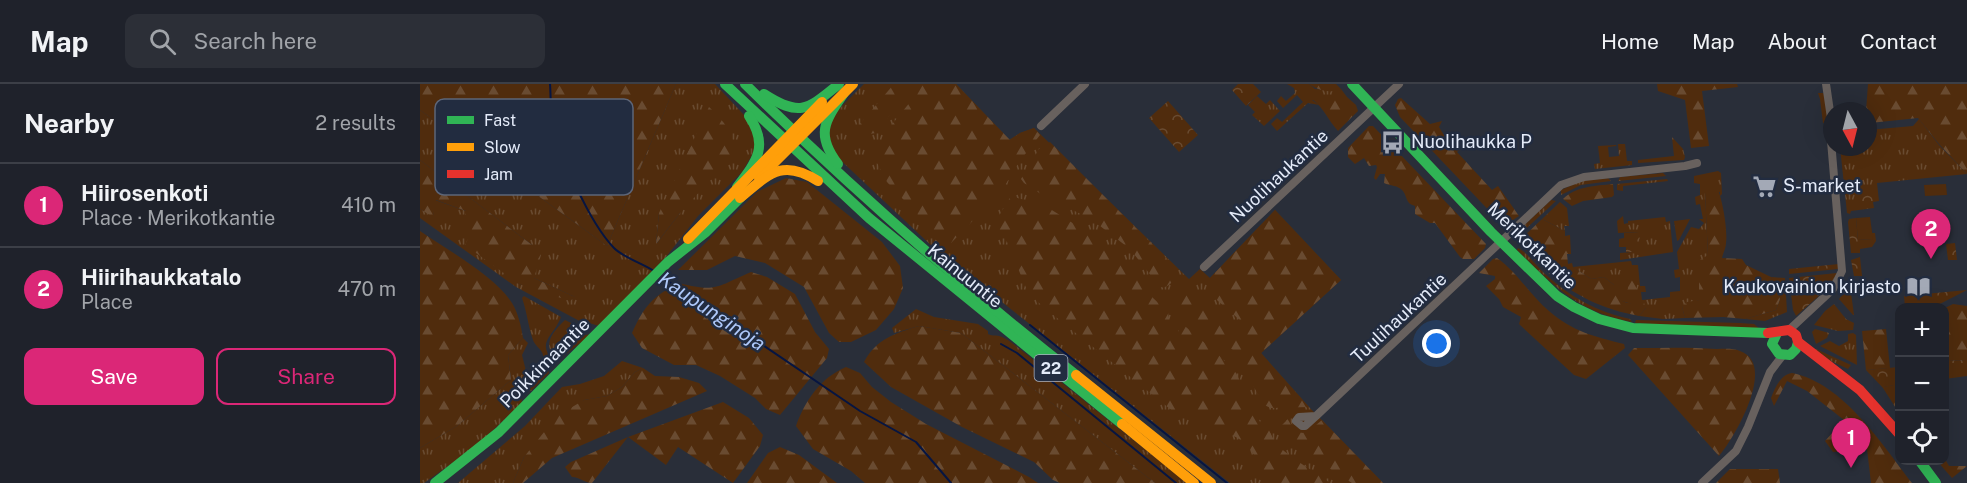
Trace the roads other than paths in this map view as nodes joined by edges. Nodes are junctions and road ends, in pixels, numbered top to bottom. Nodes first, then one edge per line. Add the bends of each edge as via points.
1 (724, 84) edge
2 (745, 84) edge
3 (750, 84) edge
4 (853, 84) edge
5 (1085, 84) edge
6 (1352, 84) edge
7 (1399, 84) edge
8 (1826, 84) edge
9 (841, 87) edge
10 (1374, 107) junction
11 (1041, 126) dead end
12 (796, 134) junction
13 (787, 144) junction
14 (1697, 163) dead end
15 (738, 193) junction
16 (854, 205) junction
17 (879, 210) junction
18 (1503, 242) junction
19 (1204, 267) dead end
20 (1740, 333) junction
21 (1787, 344) junction
22 (1316, 416) dead end
23 (1895, 430) edge
24 (1923, 465) edge
25 (435, 483) edge
26 (1194, 483) edge
27 (1211, 483) edge
28 (1702, 483) edge
29 (1936, 483) edge

1 - 13 main road, Kainuuntie / 22
1 - 15 main road via 761,136 760,152
2 - 12 main road, Kainuuntie / 22
3 - 9 main road via 780,105 797,110
4 - 9 main road, Poikkimaantie
5 - 11 street
6 - 10 main road, Merikotkantie
7 - 10 street, Nuolihaukantie
8 - 21 street via 1842,271 1833,289 1804,317
9 - 12 main road, Poikkimaantie
9 - 17 main road via 824,125 823,141
10 - 18 main road, Merikotkantie
10 - 19 street, Nuolihaukantie
12 - 13 main road, Poikkimaantie
12 - 17 main road, Kainuuntie / 22
13 - 15 main road, Poikkimaantie
13 - 16 main road, Kainuuntie / 22
14 - 18 street, Tuulihaukantie via 1571,180 1552,193
15 - 16 main road via 777,170 791,168 805,171
15 - 25 main road, Poikkimaantie via 702,223 519,413
16 - 26 main road, Kainuuntie / 22
17 - 27 main road, Kainuuntie / 22 via 1001,315
18 - 20 main road, Merikotkantie via 1557,296 1599,319 1633,328
18 - 22 street, Tuulihaukantie
20 - 21 main road, Merikotkantie
20 - 21 main road, Merikotkantie via 1777,333
21 - 23 main road, Merikotkantie via 1832,368 1860,390
21 - 28 street via 1770,372 1736,451
24 - 29 main road

